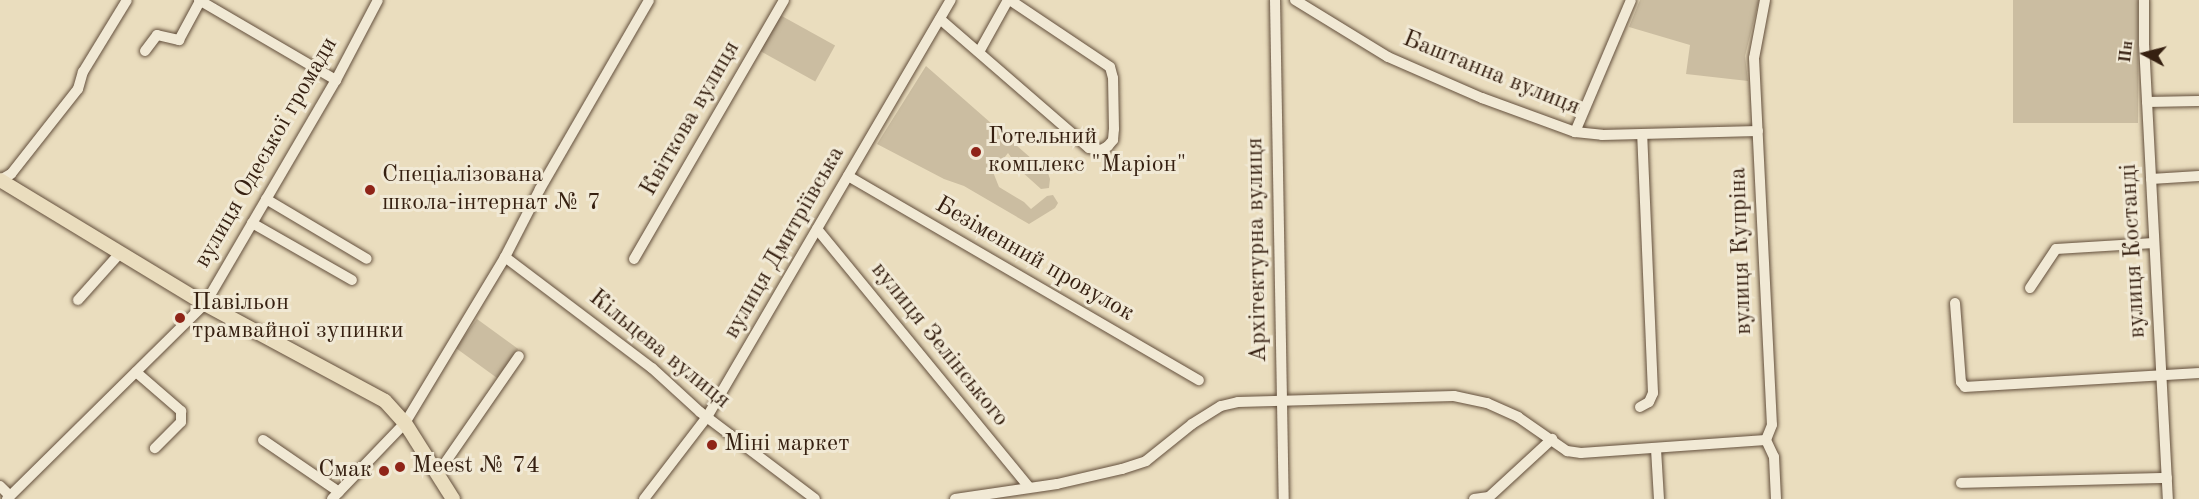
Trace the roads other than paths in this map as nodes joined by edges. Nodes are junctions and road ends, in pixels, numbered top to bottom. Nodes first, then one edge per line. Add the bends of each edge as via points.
1 (127, 0) edge
2 (200, 0) edge
3 (378, 0) edge
4 (649, 0) edge
5 (784, 0) edge
6 (951, 0) edge
7 (1009, 0) edge
8 (1275, 0) edge
9 (1294, 0) edge
10 (1630, 0) edge
11 (1765, 0) edge
12 (2145, 0) edge
13 (940, 19) junction
14 (145, 51) dead end
15 (979, 52) junction
16 (336, 80) junction
17 (2199, 101) edge
18 (2147, 102) junction
19 (1758, 130) junction
20 (1575, 132) junction
21 (1642, 135) junction
22 (848, 176) junction
23 (2199, 176) edge
24 (2151, 178) junction
25 (0, 180) edge
26 (266, 199) junction
27 (252, 223) junction
28 (817, 229) junction
29 (2154, 243) junction
30 (120, 252) junction
31 (504, 257) junction
32 (367, 258) dead end
33 (634, 259) dead end
34 (352, 280) dead end
35 (2030, 288) dead end
36 (78, 300) dead end
37 (1955, 303) dead end
38 (205, 304) junction
39 (519, 356) dead end
40 (136, 372) junction
41 (2199, 373) edge
42 (2161, 376) junction
43 (1199, 380) dead end
44 (1282, 401) junction
45 (1640, 407) dead end
46 (707, 417) junction
47 (405, 423) junction
48 (1552, 439) junction
49 (263, 440) dead end
50 (1766, 440) junction
51 (155, 448) dead end
52 (1656, 449) junction
53 (438, 473) junction
54 (2167, 478) junction
55 (1961, 483) dead end
56 (0, 486) edge
57 (1029, 488) junction
58 (335, 496) edge
59 (448, 497) edge
60 (8, 498) edge
61 (644, 499) edge
62 (814, 499) edge
63 (955, 499) edge
64 (1284, 499) edge
65 (1474, 499) edge
66 (1659, 499) edge
67 (1776, 499) edge
68 (2168, 499) edge

1 - 25 street via 83,72 78,89 12,174
2 - 14 street via 179,40 157,35
2 - 16 street
3 - 16 street, вулиця Одеської громади
4 - 31 street
5 - 33 street, Квіткова вулиця
6 - 13 street, вулиця Дмитріївська
7 - 15 street
7 - 15 street via 1110,67 1113,140 1101,150 1089,148
8 - 44 street, Архітектурна вулиця
9 - 20 street, Баштанна вулиця via 1388,57 1482,98
10 - 20 street
11 - 19 street, вулиця Купріна via 1754,58
12 - 18 street, вулиця Костанді
13 - 15 street
13 - 22 street, вулиця Дмитріївська
16 - 26 street, вулиця Одеської громади
17 - 18 street
18 - 24 street, вулиця Костанді
19 - 21 street, Баштанна вулиця
19 - 50 street, вулиця Купріна via 1772,425
20 - 21 street, Баштанна вулиця
21 - 45 street via 1653,393 1649,402
22 - 28 street, вулиця Дмитріївська
22 - 43 street, Безіменний провулок
23 - 24 street
24 - 29 street, вулиця Костанді
25 - 30 main road
26 - 27 street, вулиця Одеської громади
26 - 32 street
27 - 34 street
27 - 38 street, вулиця Одеської громади
28 - 46 street, вулиця Дмитріївська
28 - 57 street, вулиця Зелінського
29 - 35 street via 2056,249
29 - 42 street, вулиця Костанді
30 - 36 street
30 - 38 main road
31 - 46 street, Кільцева вулиця via 652,368
31 - 47 street
37 - 42 street via 1961,382 1965,387
38 - 40 street, вулиця Одеської громади
38 - 47 main road via 385,401
39 - 53 street
40 - 51 street via 178,408 183,417
40 - 60 street, вулиця Одеської громади
41 - 42 street
42 - 54 street, вулиця Костанді
44 - 48 street via 1454,396 1524,416
44 - 57 street via 1221,406 1146,461 1122,470
44 - 64 street, Архітектурна вулиця
46 - 61 street, вулиця Дмитріївська
46 - 62 street, Кільцева вулиця
47 - 53 main road
47 - 58 street
48 - 52 street via 1574,452
48 - 65 street via 1489,497
49 - 58 street
50 - 52 street
50 - 67 street, вулиця Купріна via 1774,457
52 - 66 street
53 - 59 main road
54 - 55 street
54 - 68 street, вулиця Костанді
56 - 60 street
57 - 63 street

